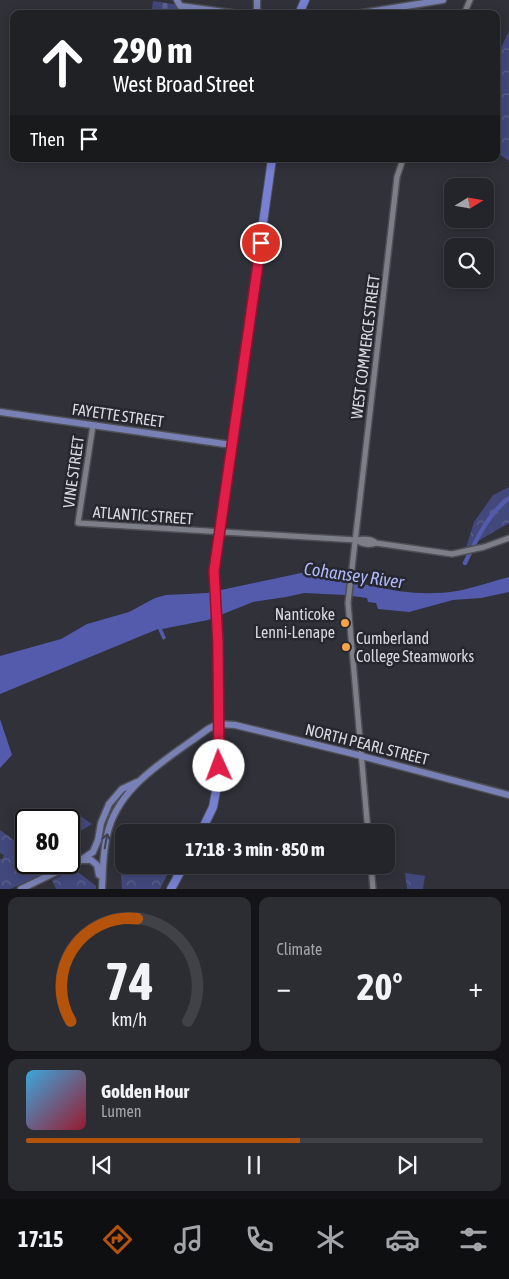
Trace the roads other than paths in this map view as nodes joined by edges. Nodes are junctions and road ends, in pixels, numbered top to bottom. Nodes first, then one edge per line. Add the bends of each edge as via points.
1 (443, 0) edge
2 (179, 3) edge
3 (217, 10) edge
4 (381, 10) edge
5 (272, 162) edge
6 (402, 162) edge
7 (0, 412) edge
8 (93, 425) junction
9 (232, 445) junction
10 (78, 523) joint
11 (220, 532) junction
12 (509, 538) edge
13 (356, 540) junction
14 (218, 724) junction
15 (362, 756) junction
16 (140, 780) junction
17 (509, 795) edge
18 (124, 798) junction
19 (110, 802) junction
20 (112, 818) junction
21 (205, 824) edge
22 (367, 824) edge
23 (81, 860) junction
24 (179, 874) edge
25 (372, 874) edge
26 (21, 889) edge
27 (100, 889) edge
28 (171, 889) edge
29 (373, 889) edge

1 - 4 main road
2 - 3 main road
5 - 9 highway
6 - 13 street, WEST COMMERCE STREET via 397,177
7 - 8 main road, FAYETTE STREET
8 - 9 main road, FAYETTE STREET
8 - 10 street, VINE STREET
9 - 11 highway
10 - 11 street, ATLANTIC STREET
11 - 13 street, ATLANTIC STREET
11 - 14 highway via 214,571
12 - 13 street, ATLANTIC STREET via 467,552 447,554 376,543 374,540
13 - 15 street, WEST COMMERCE STREET via 349,598 350,638
14 - 15 main road, NORTH PEARL STREET via 235,725
14 - 16 main road
14 - 21 highway via 218,787
15 - 17 main road, NORTH PEARL STREET
15 - 22 street, WEST COMMERCE STREET
16 - 18 main road
16 - 19 main road via 122,789
18 - 19 main road
18 - 20 main road
19 - 20 main road
19 - 23 main road via 96,846
27 -> 20 main road via 105,842
23 - 26 main road
23 - 27 main road via 91,860 97,865
24 - 28 highway
25 - 29 street

